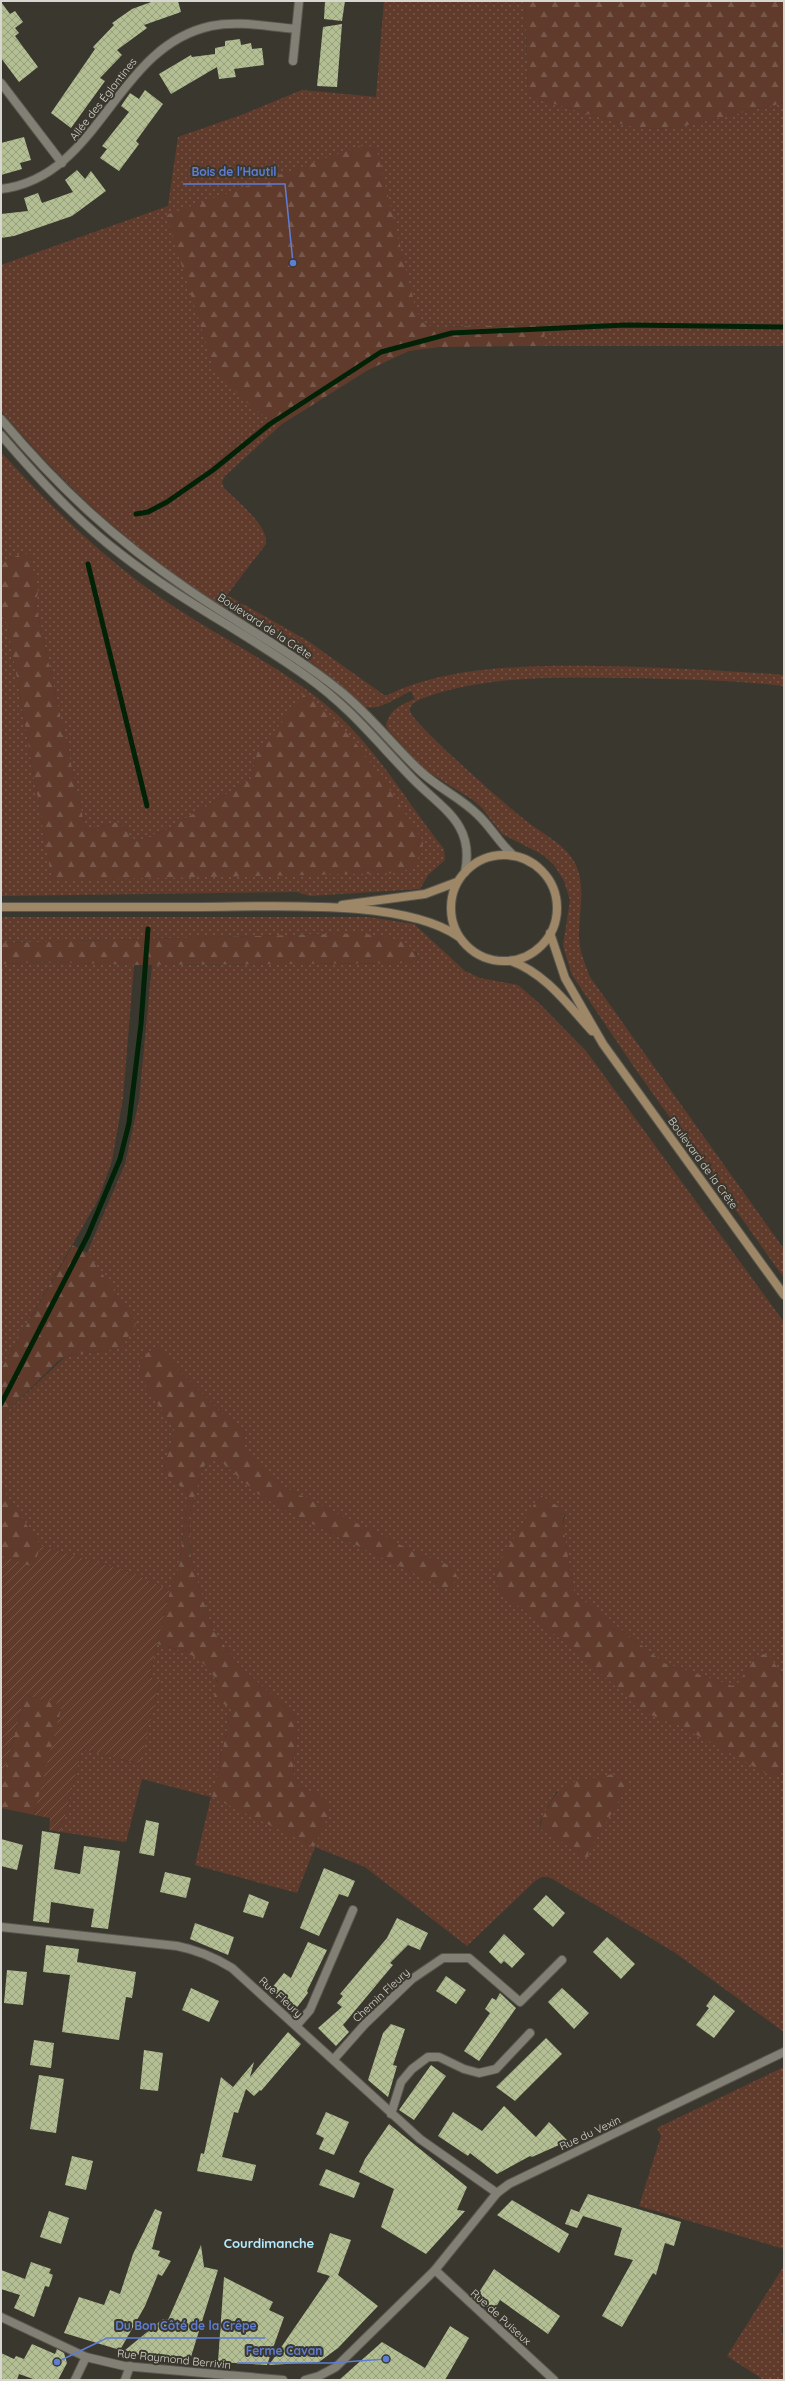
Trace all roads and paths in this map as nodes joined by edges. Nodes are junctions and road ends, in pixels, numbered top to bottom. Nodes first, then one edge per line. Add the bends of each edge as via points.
1 (300, 1) edge
2 (296, 29) junction
3 (293, 61) dead end
4 (1, 83) edge
5 (62, 163) junction
6 (1, 189) edge
7 (1, 419) edge
8 (1, 435) edge
9 (514, 855) junction
10 (465, 872) junction
11 (457, 882) junction
12 (1, 907) edge
13 (328, 907) junction
14 (550, 933) junction
15 (460, 937) junction
16 (510, 960) junction
17 (603, 1044) junction
18 (784, 1295) edge
19 (353, 1910) dead end
20 (1, 1927) edge
21 (562, 1960) dead end
22 (296, 2026) junction
23 (530, 2033) dead end
24 (784, 2052) edge
25 (334, 2059) junction
26 (392, 2114) junction
27 (498, 2193) junction
28 (435, 2270) junction
29 (1, 2317) edge
30 (86, 2357) junction
31 (130, 2366) junction
32 (319, 2378) edge
33 (75, 2380) edge
34 (125, 2380) edge
35 (283, 2380) edge
36 (304, 2380) edge
37 (554, 2380) edge

1 - 2 street
2 - 3 street
2 - 5 street, Allée des Églantines via 228,24 197,30 168,44 134,75 90,135
4 - 5 street
5 - 6 street, Allée des Églantines via 36,180
7 - 9 street, Boulevard de la Crête via 89,514 158,569 284,650 339,690 356,704 419,771 477,814 504,847
8 - 10 street, Boulevard de la Crête via 66,506 120,554 179,596 306,676 362,722 412,778 458,822 467,844
9 - 10 main road via 492,856 473,864
9 - 14 main road via 538,867 553,889 556,916
10 - 11 main road
11 - 13 main road via 424,894
11 - 15 main road via 451,904 451,916
12 - 13 main road
13 - 15 main road via 422,919
14 - 16 main road via 538,949
14 - 17 main road, Boulevard de la Crête via 565,978
15 - 16 main road via 476,954 498,961
16 - 17 main road, Boulevard de la Crête via 526,967 545,982
17 - 18 main road, Boulevard de la Crête
19 - 22 street via 310,2010
20 - 22 street, Rue Fleury via 177,1946 202,1951 232,1968
21 - 25 street, Chemin Fleury via 520,2002 469,1958 443,1958 412,1979 364,2024
22 - 25 street, Rue Fleury
23 - 26 street via 496,2069 479,2073 439,2057 428,2057 412,2069 401,2082
24 - 27 street, Rue du Vexin via 528,2174
25 - 26 street, Rue Fleury
26 - 27 street, Rue Fleury via 420,2139
27 - 28 street, Rue du Vexin
28 - 32 street, Rue du Vexin via 336,2367
28 - 37 street, Rue de Puiseux
29 - 30 street, Rue Raymond Berrivin
30 - 31 street, Rue Raymond Berrivin
30 - 33 street
31 - 34 street
31 - 35 street, Rue Raymond Berrivin
32 - 36 street

